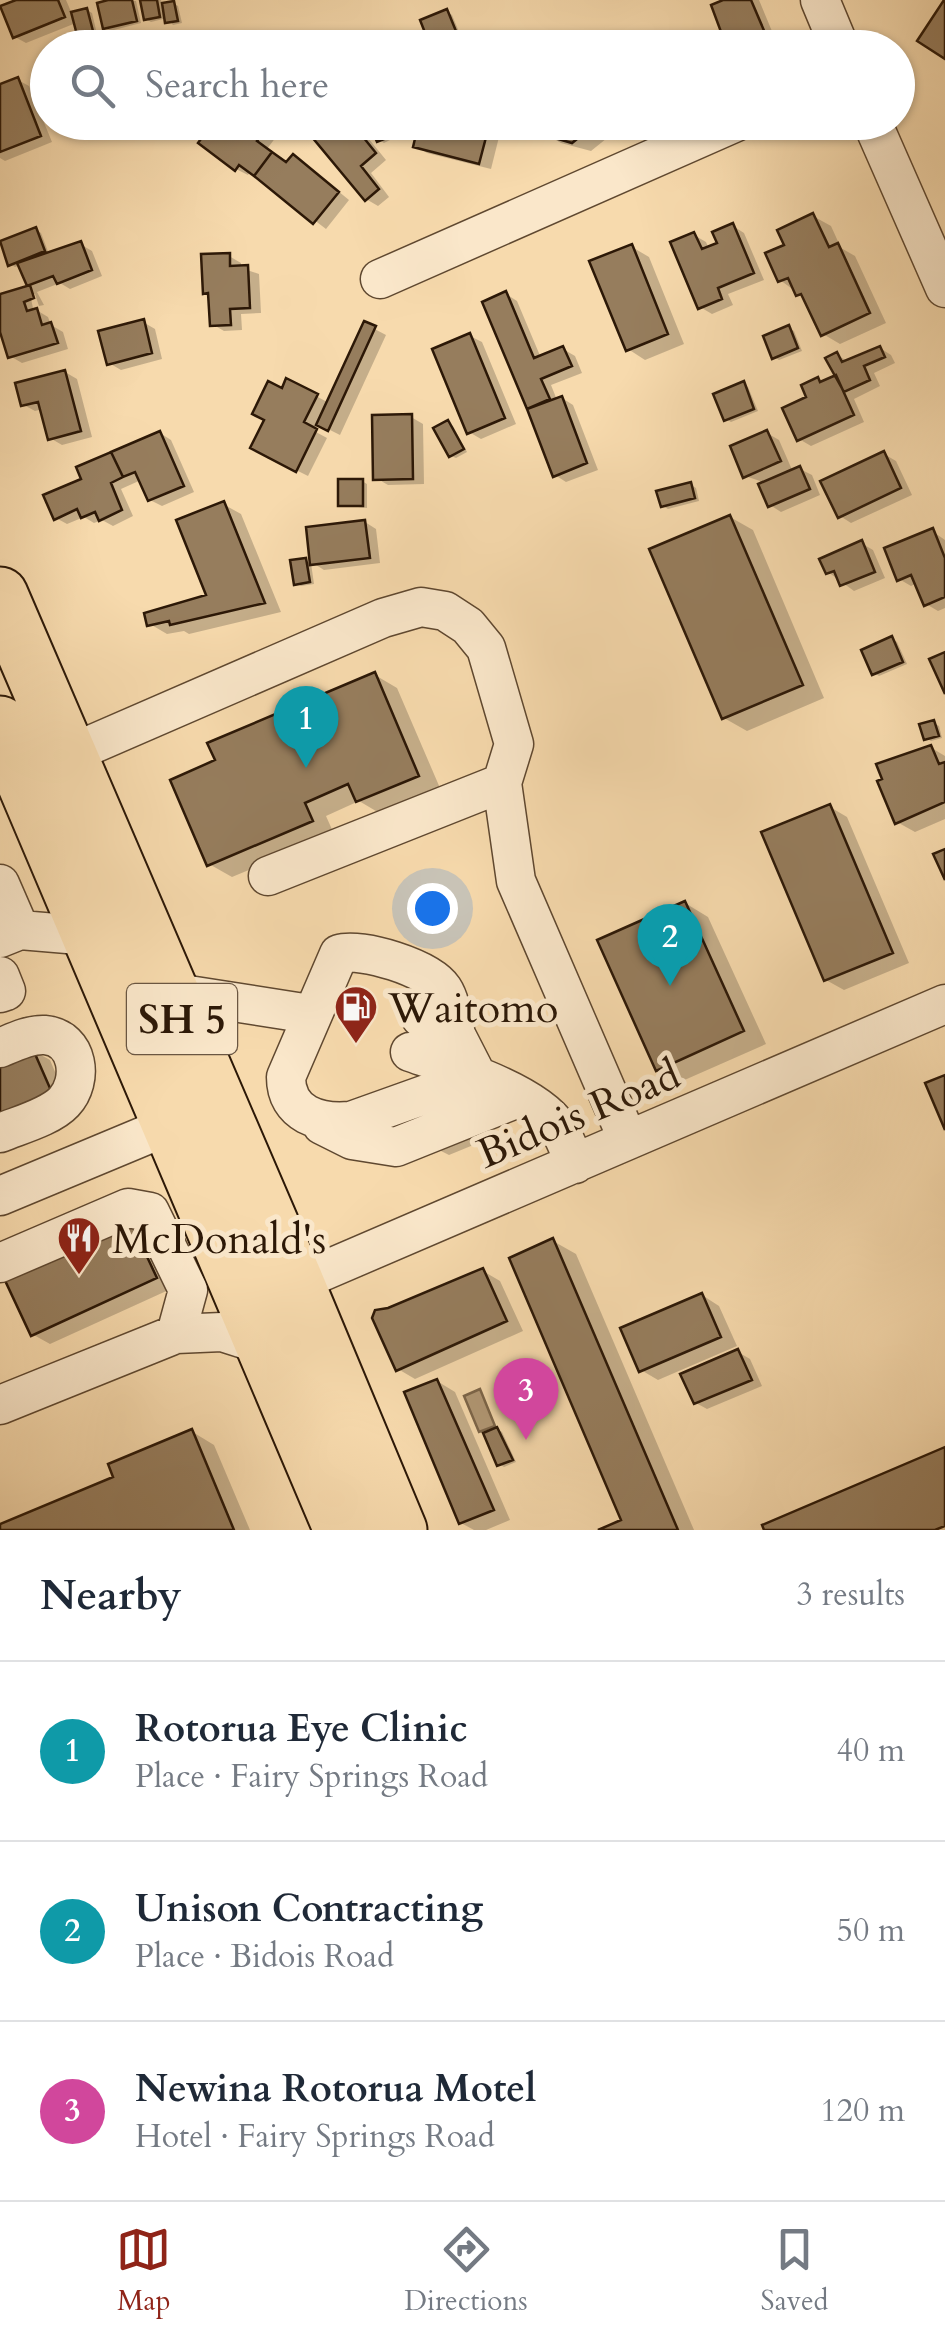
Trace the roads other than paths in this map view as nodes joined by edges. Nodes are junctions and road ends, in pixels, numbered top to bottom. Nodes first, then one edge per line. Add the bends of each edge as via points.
1 (820, 0) edge
2 (832, 30) edge
3 (695, 140) edge
4 (880, 140) edge
5 (380, 279) dead end
6 (945, 288) edge
7 (0, 595) edge
8 (0, 672) edge
9 (0, 724) edge
10 (70, 754) junction
11 (502, 783) junction
12 (268, 876) dead end
13 (0, 884) edge
14 (10, 934) edge
15 (90, 936) junction
16 (0, 976) edge
17 (169, 992) junction
18 (0, 994) edge
19 (945, 1004) edge
20 (311, 1014) junction
21 (0, 1048) edge
22 (419, 1076) junction
23 (518, 1098) junction
24 (196, 1115) junction
25 (0, 1133) edge
26 (628, 1140) junction
27 (575, 1164) junction
28 (0, 1196) edge
29 (0, 1263) edge
30 (270, 1311) junction
31 (176, 1334) junction
32 (14, 1400) edge
33 (342, 1530) edge
34 (398, 1530) edge

1 - 2 street
3 - 5 street
4 - 6 street
7 - 10 highway, SH 5
8 - 9 highway
9 - 15 highway, SH 5
10 - 11 street via 421,606 445,611 486,648 514,744
10 - 17 highway, SH 5
11 - 12 street
11 - 26 street via 516,881
13 - 14 street
14 - 15 street
15 - 24 highway, SH 5
16 - 18 street via 6,991
17 - 20 street
17 - 24 highway, SH 5
19 - 26 street, Bidois Road
20 - 22 street via 286,1077 298,1109 311,1118 330,1123
20 - 22 street via 339,954 348,951 434,980
21 - 25 street via 48,1035 67,1044 76,1063 76,1084 65,1101
22 - 23 street
22 - 23 street via 396,1148
23 - 27 street via 558,1127
24 - 28 street
24 - 30 highway, SH 5
26 - 27 street, Bidois Road
27 - 30 street, Bidois Road
29 - 31 street via 128,1208 150,1212 188,1290
30 - 31 street via 222,1332
30 - 33 highway, SH 5
30 - 34 highway, SH 5
31 - 32 street

